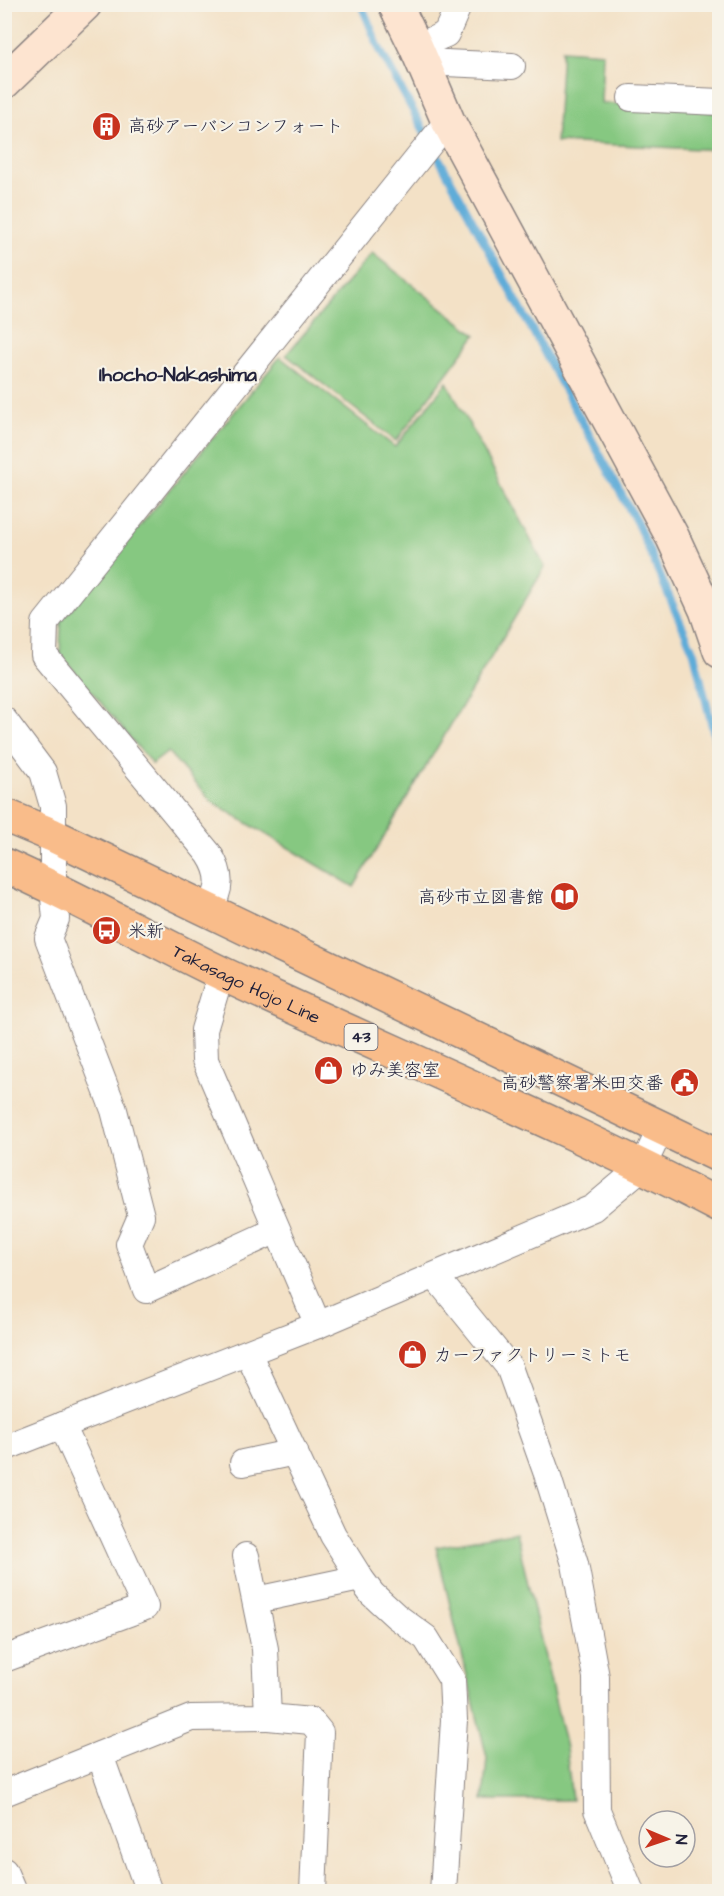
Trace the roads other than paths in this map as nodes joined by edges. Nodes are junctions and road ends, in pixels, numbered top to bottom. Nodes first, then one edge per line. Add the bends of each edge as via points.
1 (85, 4) edge
2 (395, 4) edge
3 (459, 4) edge
4 (420, 54) junction
5 (512, 66) dead end
6 (4, 82) edge
7 (631, 98) dead end
8 (720, 102) edge
9 (448, 121) junction
10 (718, 639) edge
11 (4, 720) edge
12 (4, 814) edge
13 (52, 835) junction
14 (4, 865) edge
15 (53, 886) junction
16 (208, 910) junction
17 (221, 973) junction
18 (662, 1128) junction
19 (720, 1156) edge
20 (643, 1166) junction
21 (720, 1206) edge
22 (277, 1230) junction
23 (435, 1276) junction
24 (318, 1325) junction
25 (248, 1353) junction
26 (62, 1425) junction
27 (4, 1448) edge
28 (295, 1452) junction
29 (243, 1463) dead end
30 (246, 1556) dead end
31 (360, 1578) junction
32 (256, 1600) junction
33 (4, 1659) edge
34 (268, 1717) junction
35 (100, 1755) junction
36 (4, 1793) edge
37 (4, 1871) edge
38 (13, 1892) edge
39 (149, 1892) edge
40 (312, 1892) edge
41 (443, 1892) edge
42 (632, 1892) edge

1 - 6 street
2 - 4 street
3 - 4 street via 446,34
4 - 5 street
4 - 9 street
7 - 8 street
9 - 10 street via 673,538
9 - 16 street via 45,623 44,655 217,867 218,886
11 - 13 street via 43,772 53,806
12 - 13 main road
13 - 15 street
13 - 16 main road
14 - 15 main road, Takasago Hojo Line / 43
15 - 17 main road, Takasago Hojo Line / 43
15 - 22 street via 56,919 48,938 114,1110 141,1216 129,1244 146,1290
16 - 18 main road
17 - 20 main road, Takasago Hojo Line / 43
17 - 22 street via 204,1030 206,1060
18 - 19 main road
18 - 20 street
20 - 21 main road, Takasago Hojo Line / 43
20 - 23 street via 593,1208
22 - 24 street
23 - 24 street
23 - 42 street via 509,1367 548,1474 575,1564 596,1677 597,1810
24 - 25 street
25 - 26 street
25 - 28 street
26 - 27 street
26 - 33 street via 145,1607
28 - 29 street
28 - 31 street via 333,1534
30 - 32 street
31 - 32 street
31 - 41 street via 396,1616 426,1638 452,1680 454,1720
32 - 34 street via 266,1648
34 - 35 street via 191,1718
34 - 40 street via 311,1721 320,1732
35 - 36 street
35 - 39 street
37 - 38 street

